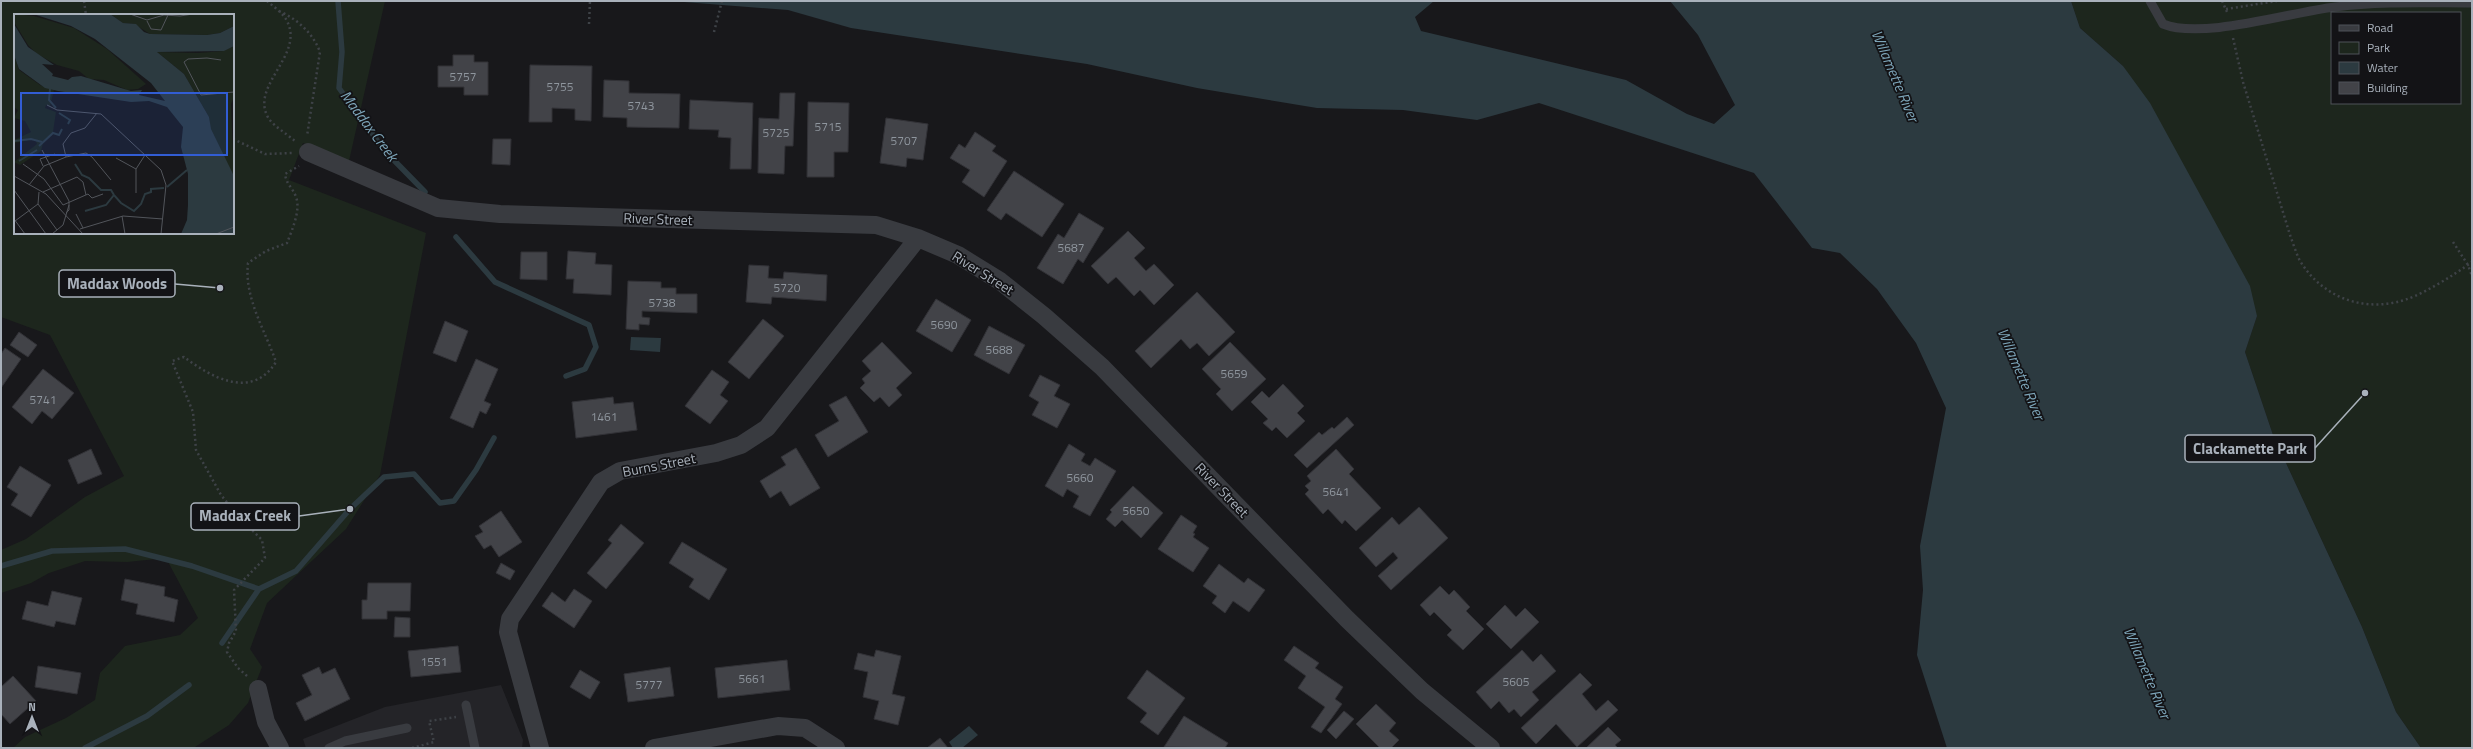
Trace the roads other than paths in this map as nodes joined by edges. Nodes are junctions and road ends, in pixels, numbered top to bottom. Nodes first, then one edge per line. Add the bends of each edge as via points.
1 (2150, 1) edge
2 (2472, 3) edge
3 (312, 154) road end
4 (918, 238) junction
5 (254, 684) road end
6 (466, 705) dead end
7 (407, 728) dead end
8 (280, 748) edge
9 (329, 748) edge
10 (475, 748) edge
11 (540, 748) edge
12 (654, 748) edge
13 (836, 748) edge
14 (1491, 748) edge

1 - 2 lane via 2163,24 2186,30 2230,26 2336,6
3 - 4 street, River Street via 438,208 500,214 876,225
4 - 11 street, Burns Street via 767,428 741,444 716,453 620,471 601,482 510,619 508,632
4 - 14 street, River Street via 958,256 1000,281 1102,367 1347,619 1422,691
5 - 8 street via 266,722
6 - 10 lane
7 - 9 lane via 345,741
12 - 13 street via 778,726 805,728

